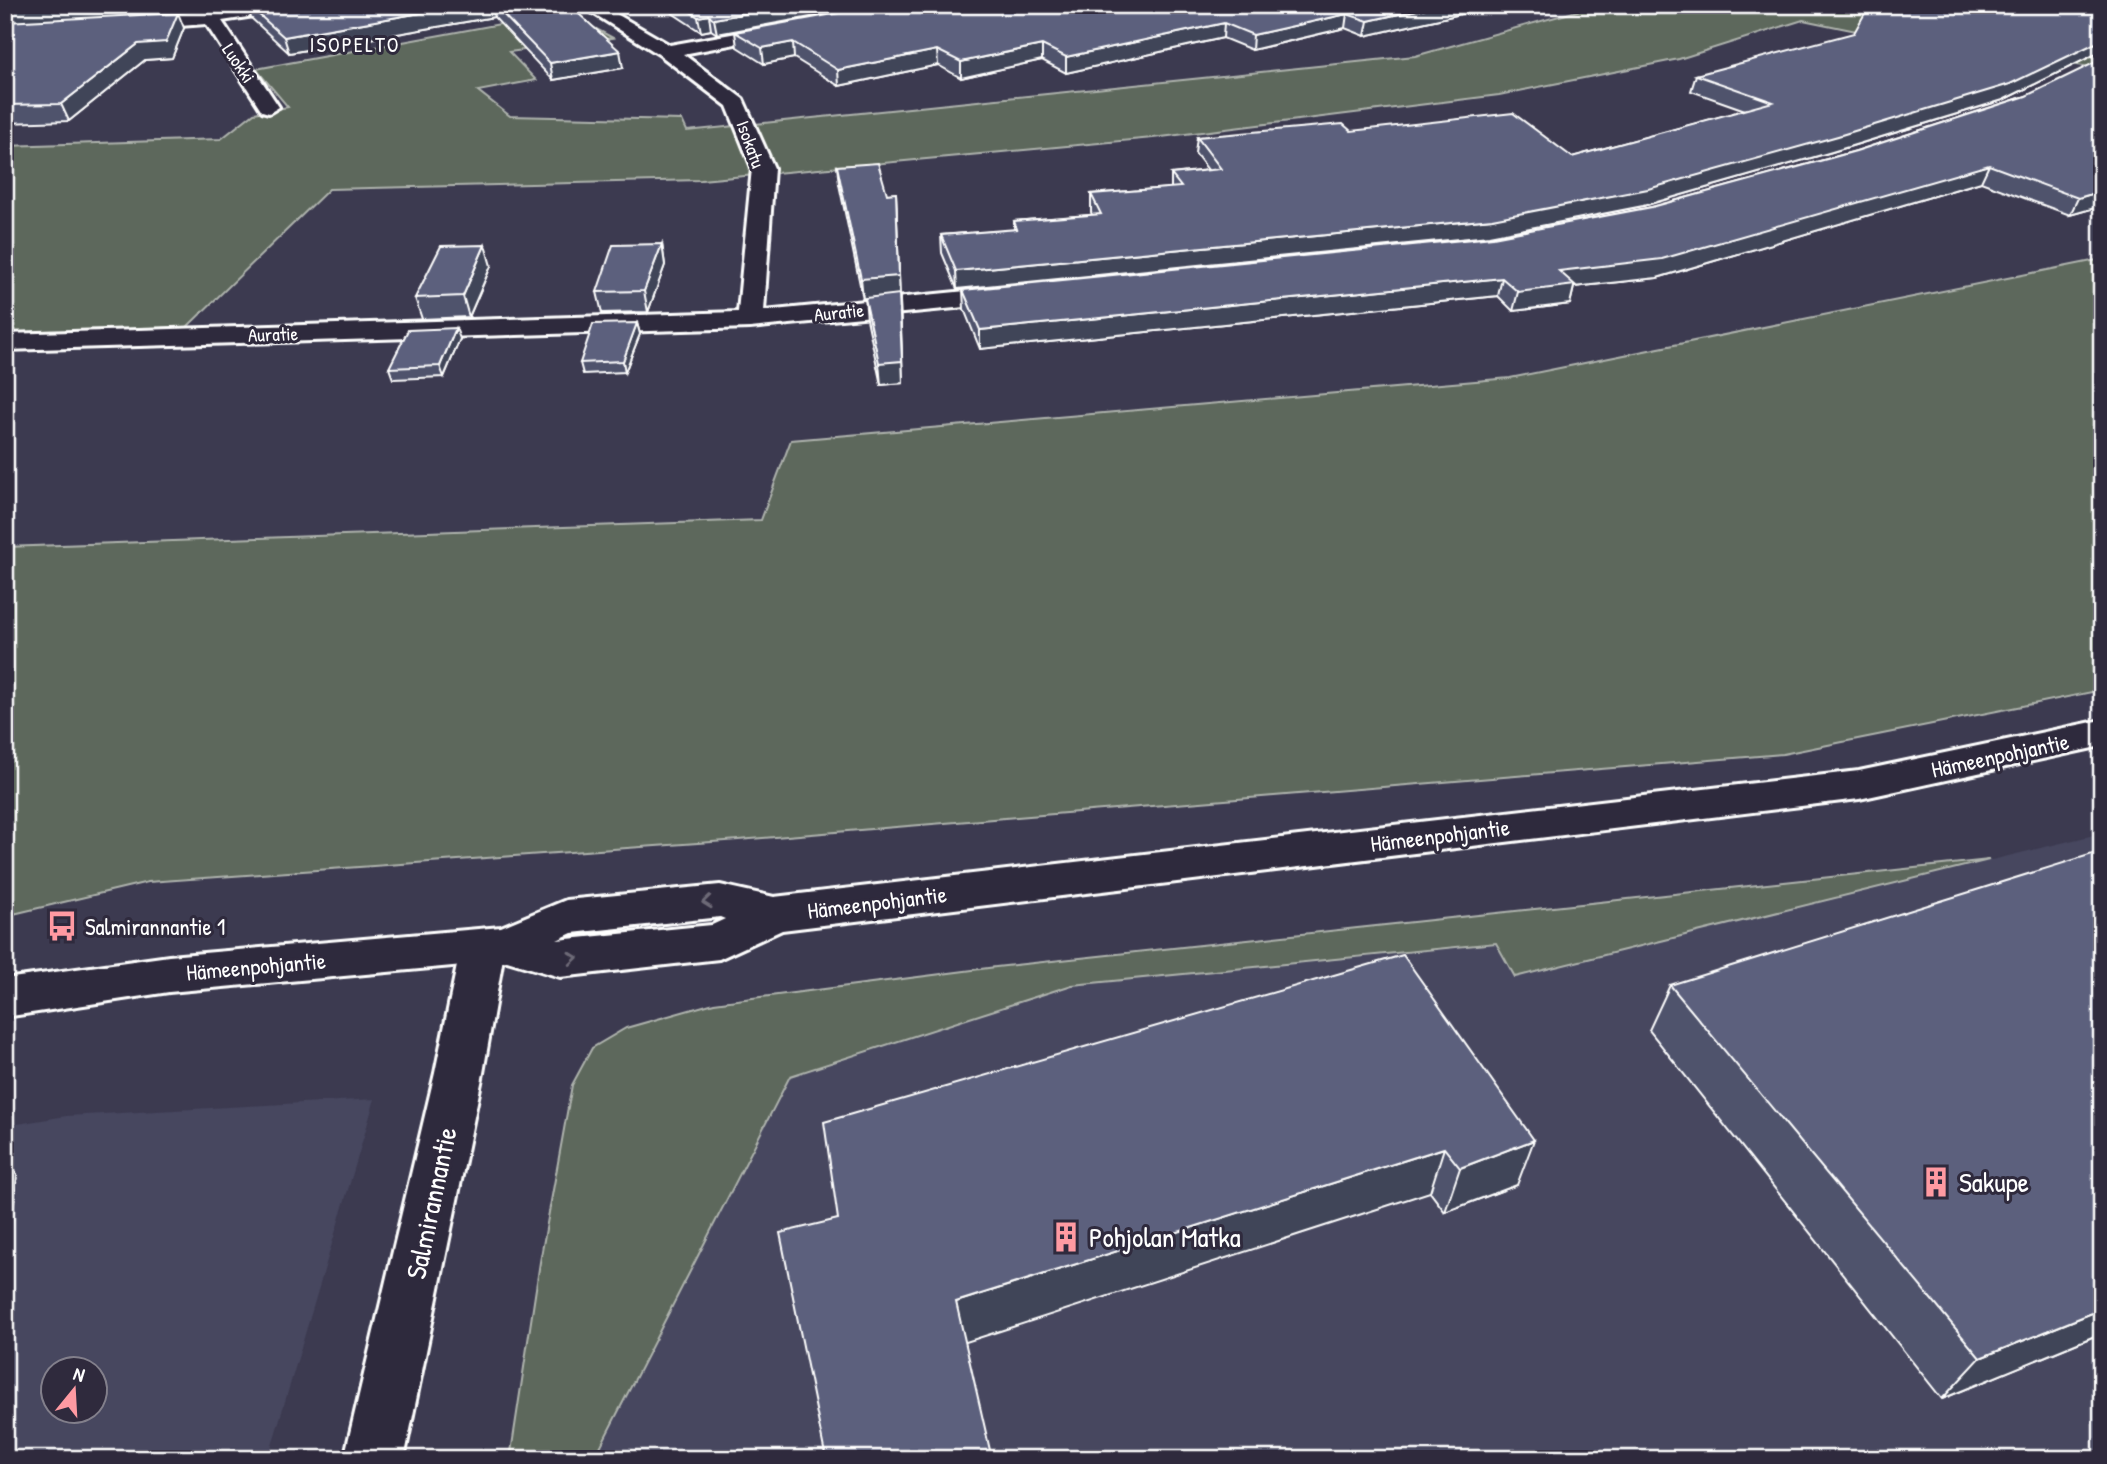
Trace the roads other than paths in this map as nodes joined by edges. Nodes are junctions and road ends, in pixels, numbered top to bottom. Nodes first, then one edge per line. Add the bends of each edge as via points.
1 (292, 5) edge
2 (589, 5) edge
3 (211, 18) junction
4 (113, 26) edge
5 (800, 26) edge
6 (667, 51) junction
7 (269, 107) dead end
8 (1035, 292) edge
9 (750, 320) junction
10 (5, 342) edge
11 (2102, 733) edge
12 (495, 945) junction
13 (5, 998) edge
14 (374, 1459) edge

1 - 3 street
2 - 6 street, Isokatu
3 - 4 street
3 - 7 street, Luokki
5 - 6 street
6 - 9 street, Isokatu via 736,103 764,167
8 - 9 street, Auratie
9 - 10 street, Auratie
11 - 12 street, Hämeenpohjantie via 1859,785 774,914 719,942 560,959
12 - 13 street, Hämeenpohjantie via 169,974
12 - 14 street, Salmirannantie via 456,1087

